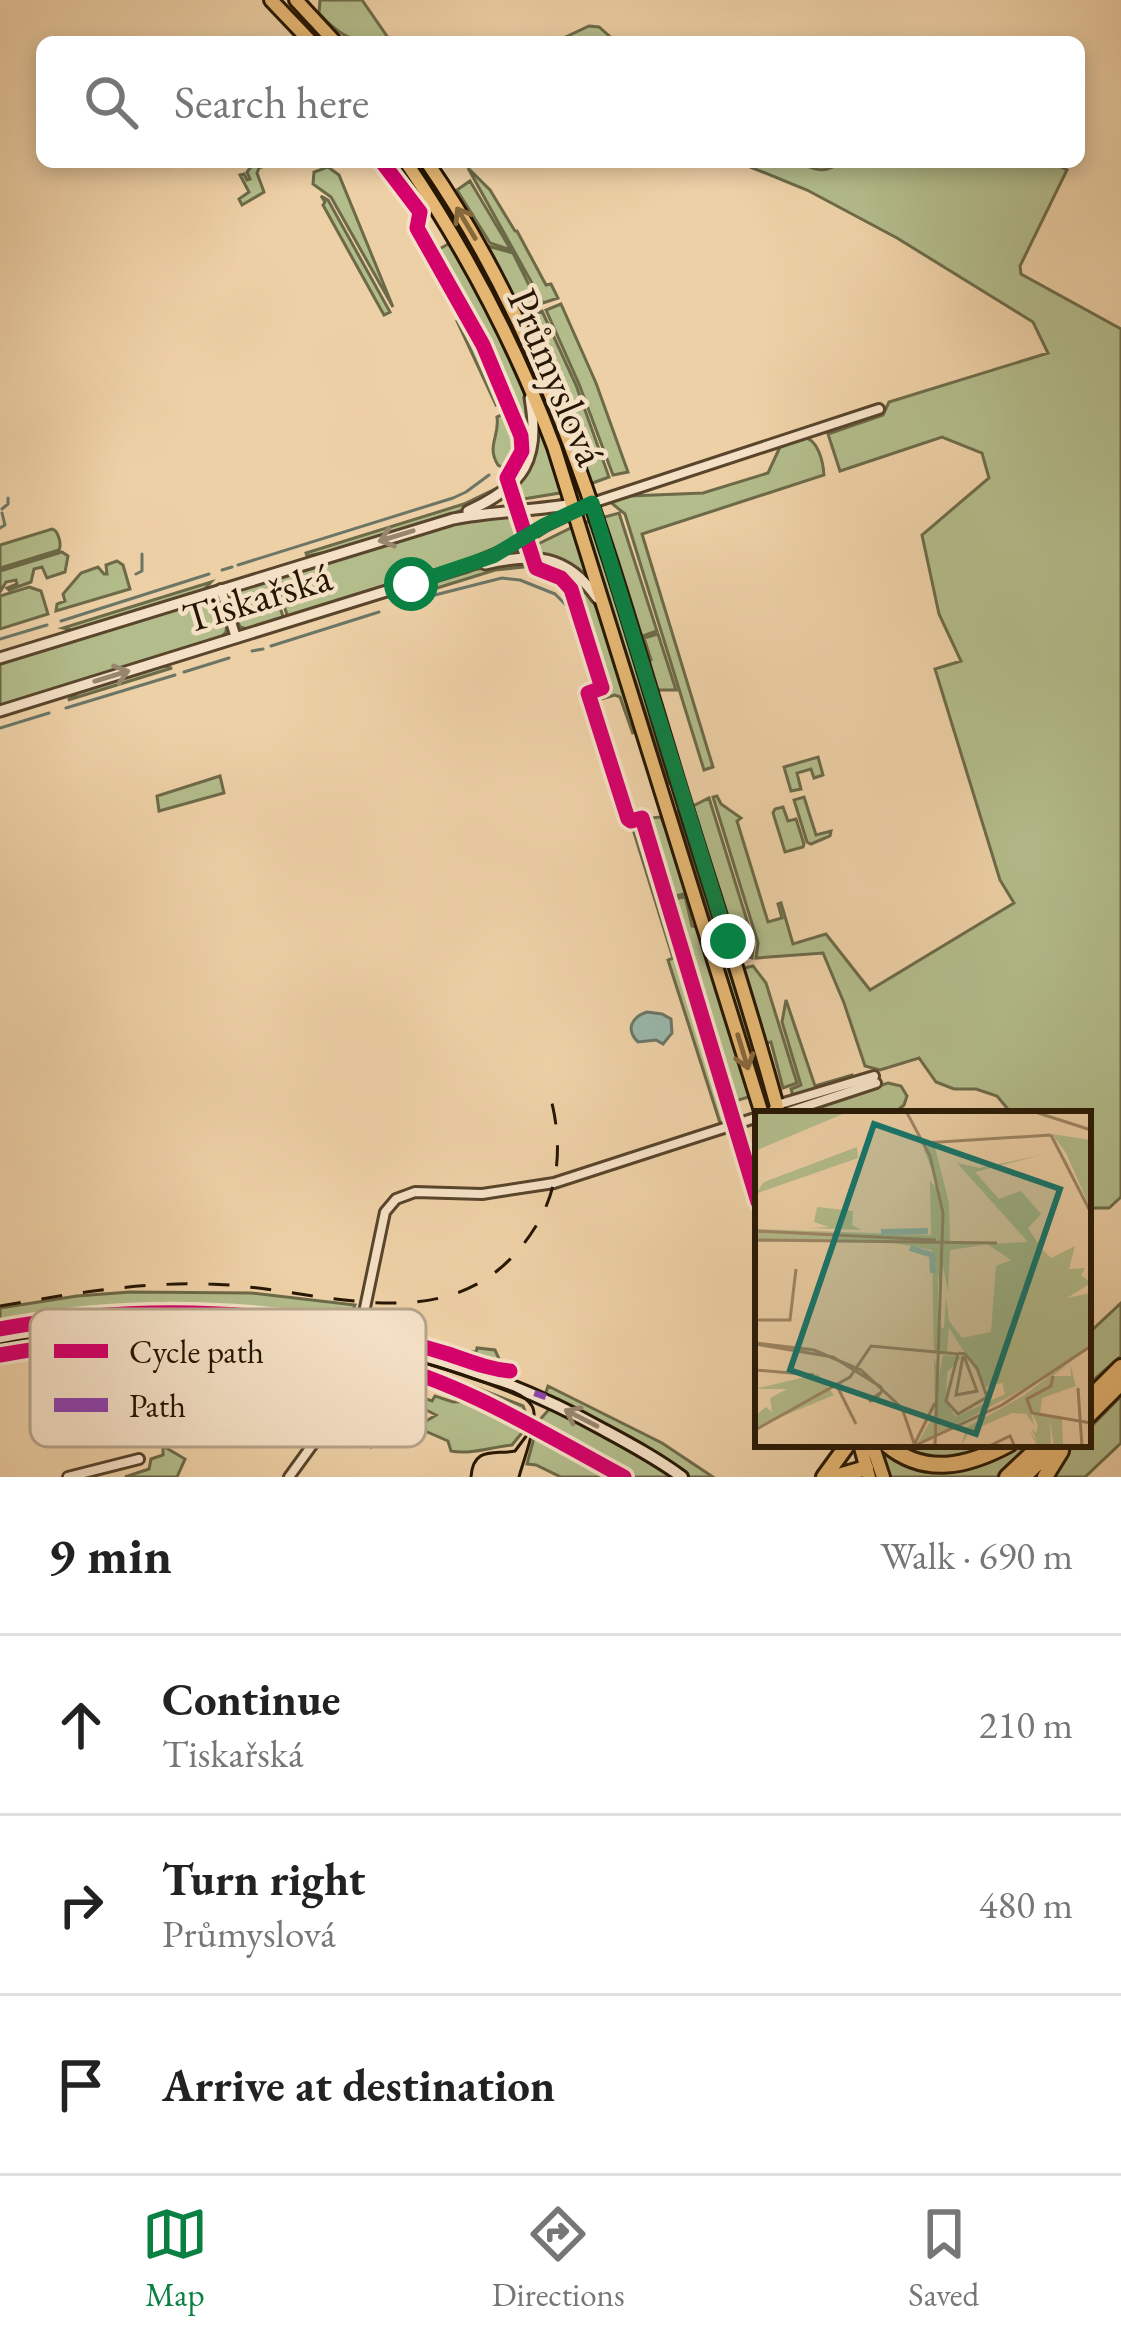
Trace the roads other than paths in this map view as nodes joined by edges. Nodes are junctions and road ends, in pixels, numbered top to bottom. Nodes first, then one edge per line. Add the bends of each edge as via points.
1 (272, 0) edge
2 (303, 2) edge
3 (305, 36) edge
4 (330, 36) edge
5 (410, 168) edge
6 (432, 168) edge
7 (525, 374) junction
8 (879, 410) dead end
9 (592, 503) junction
10 (575, 507) junction
11 (453, 519) junction
12 (439, 576) junction
13 (221, 590) junction
14 (608, 615) junction
15 (236, 638) junction
16 (0, 658) edge
17 (0, 711) edge
18 (875, 1079) dead end
19 (770, 1111) edge
20 (770, 1111) edge
21 (777, 1111) edge
22 (755, 1118) edge
23 (364, 1309) edge
24 (30, 1333) edge
25 (0, 1338) edge
26 (30, 1350) edge
27 (0, 1354) edge
28 (426, 1358) edge
29 (1121, 1364) edge
30 (426, 1377) edge
31 (1121, 1383) edge
32 (1091, 1387) edge
33 (1091, 1410) edge
34 (311, 1447) edge
35 (846, 1447) edge
36 (861, 1447) edge
37 (891, 1447) edge
38 (1002, 1447) edge
39 (1039, 1447) edge
40 (1058, 1447) edge
41 (1060, 1447) edge
42 (139, 1459) dead end
43 (874, 1475) edge
44 (68, 1477) edge
45 (289, 1477) edge
46 (624, 1477) edge
47 (682, 1477) edge
48 (824, 1477) edge
49 (835, 1477) edge
50 (1007, 1477) edge
51 (1023, 1477) edge
52 (1045, 1477) edge

1 - 3 main road
2 - 4 main road
5 - 7 main road, Průmyslová
9 -> 6 main road, Průmyslová via 518,318
7 - 10 main road, Průmyslová
7 - 11 street via 535,424 526,466 503,494
8 - 9 street
9 - 10 street
9 - 19 main road, Průmyslová
10 - 11 street
10 - 12 street, Tiskařská via 493,556
10 - 14 main road, Průmyslová
11 -> 13 street
12 - 14 street via 539,557 572,572
12 - 15 street, Tiskařská
13 - 15 street
13 - 16 street
14 -> 20 main road, Průmyslová
17 -> 15 street, Tiskařská
18 - 21 street
22 - 23 street via 554,1183 396,1198 385,1212
24 - 25 main road
26 - 27 main road
47 -> 28 main road via 539,1398
29 - 32 highway
29 - 33 highway
30 - 46 main road
31 - 33 highway
34 - 45 street
35 - 48 highway
36 - 43 main road
37 - 38 highway via 940,1467
39 - 50 highway
40 - 51 highway
41 - 52 highway
42 - 44 street
43 - 49 highway

